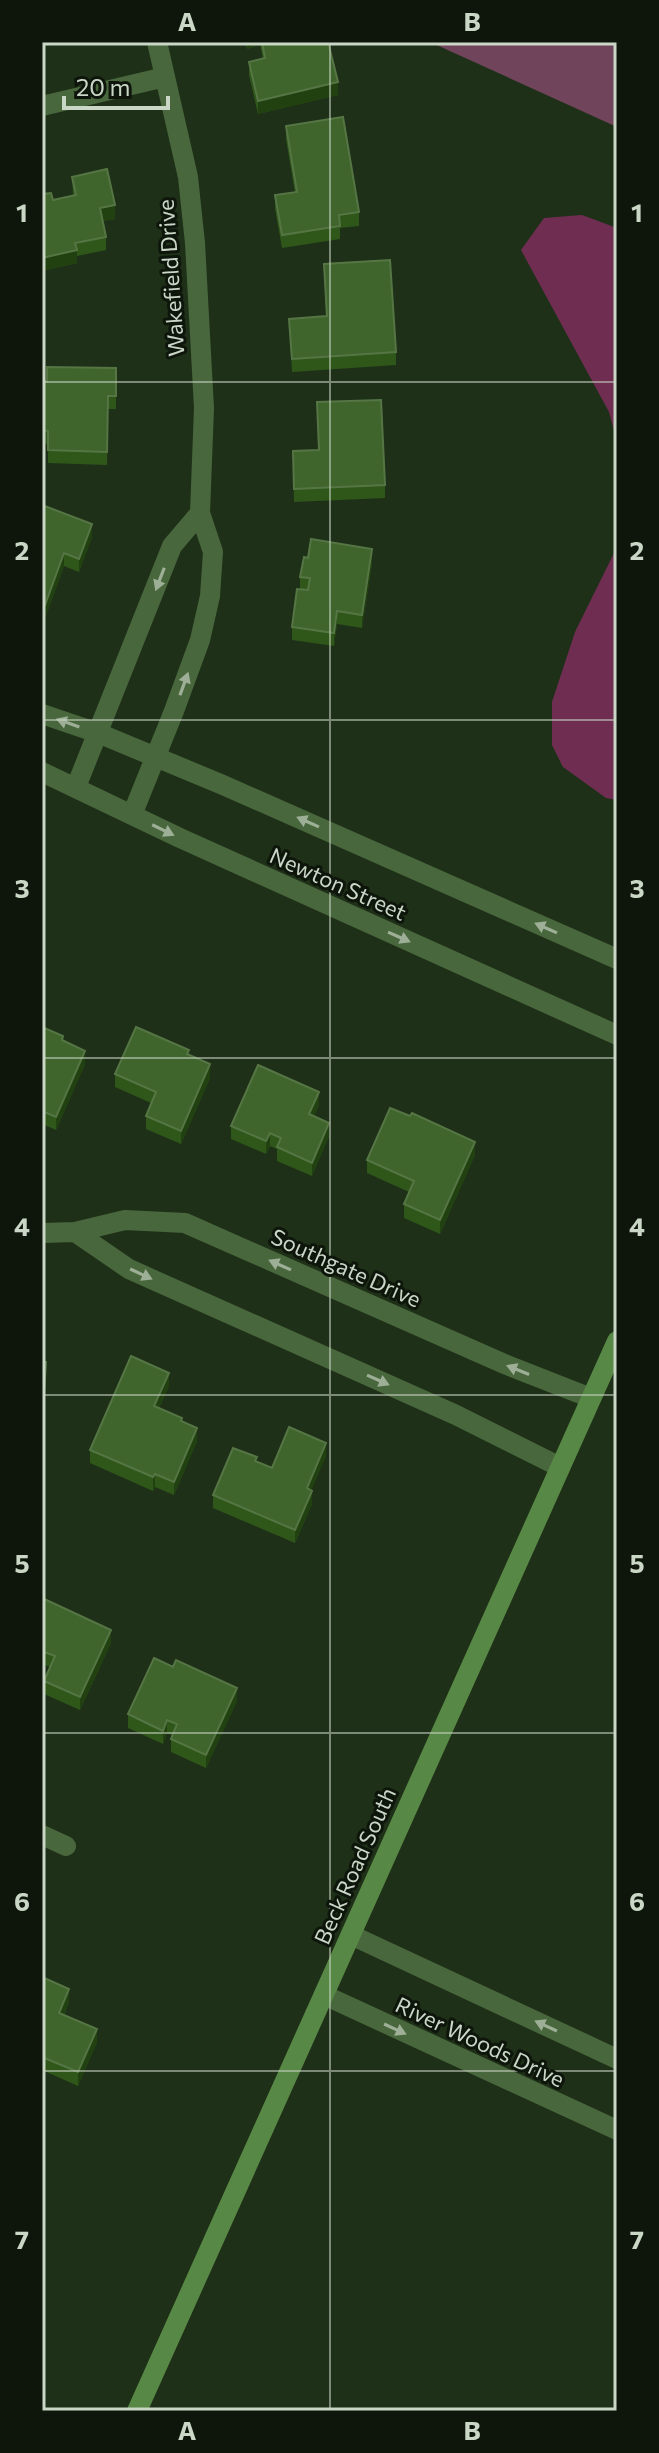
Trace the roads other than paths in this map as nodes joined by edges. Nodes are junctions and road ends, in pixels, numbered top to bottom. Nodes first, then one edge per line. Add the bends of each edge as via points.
1 (157, 42) edge
2 (165, 77) junction
3 (42, 106) edge
4 (200, 513) junction
5 (42, 714) edge
6 (98, 733) junction
7 (157, 757) junction
8 (42, 772) edge
9 (76, 787) junction
10 (132, 815) junction
11 (617, 959) edge
12 (617, 1035) edge
13 (75, 1232) junction
14 (42, 1233) edge
15 (617, 1341) edge
16 (591, 1398) junction
17 (560, 1467) junction
18 (42, 1835) edge
19 (66, 1846) dead end
20 (351, 1935) junction
21 (324, 1995) junction
22 (617, 2059) edge
23 (617, 2130) edge
24 (137, 2411) edge

1 - 2 street, Wakefield Drive
2 - 3 street
2 - 4 street, Wakefield Drive via 188,177 195,243 204,408
4 -> 6 street via 172,546
7 -> 4 street, Wakefield Drive via 200,640 210,596 213,552
6 -> 5 street, Newton Street
6 - 7 street, Newton Street
6 - 9 street
7 - 10 street, Wakefield Drive
11 -> 7 street, Newton Street
8 - 9 street, Newton Street
9 - 10 street, Newton Street
10 -> 12 street, Newton Street
13 - 14 street, Southgate Drive
16 -> 13 street, Southgate Drive via 185,1223 125,1220
13 -> 17 street via 129,1269
15 - 16 main road, Beck Road South
16 - 17 main road, Beck Road South
17 - 20 main road, Beck Road South
18 - 19 street
20 - 21 main road, Beck Road South
22 -> 20 street, River Woods Drive
21 -> 23 street, River Woods Drive
21 - 24 main road, Beck Road South

